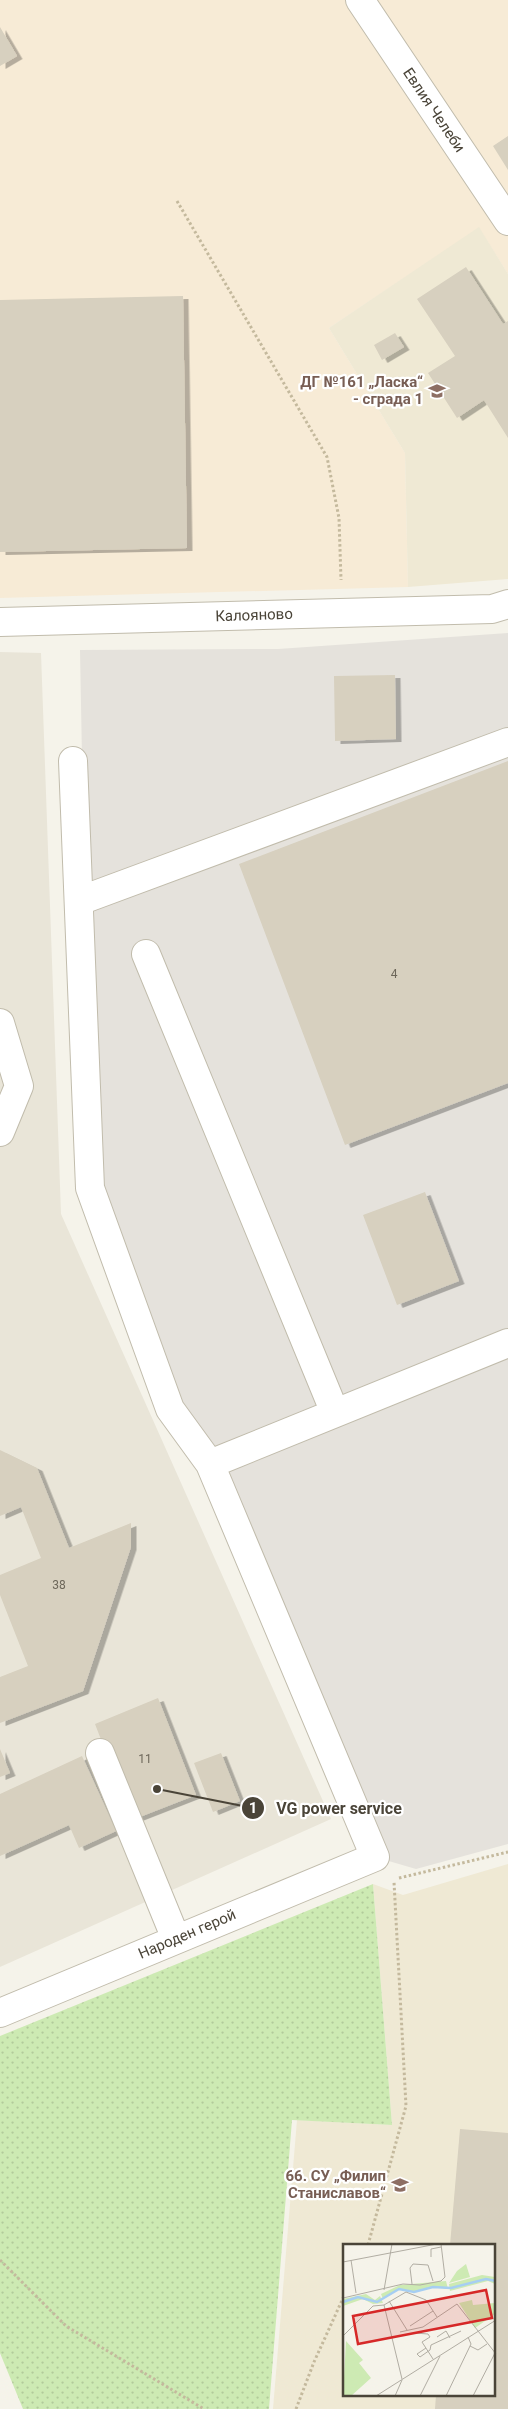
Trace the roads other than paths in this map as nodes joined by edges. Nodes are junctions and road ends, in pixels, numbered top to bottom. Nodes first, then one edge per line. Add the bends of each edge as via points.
1 (360, 0) edge
2 (508, 221) edge
3 (508, 604) edge
4 (0, 622) edge
5 (508, 742) edge
6 (73, 761) dead end
7 (78, 901) junction
8 (146, 954) dead end
9 (0, 1023) edge
10 (0, 1132) edge
11 (508, 1343) edge
12 (335, 1413) junction
13 (210, 1464) junction
14 (100, 1752) dead end
15 (176, 1939) junction
16 (0, 2013) edge

1 - 2 street, Евлия Челеби
3 - 4 street, Калояново via 492,609
5 - 7 street
6 - 7 street
7 - 13 street via 90,1188 170,1409
8 - 12 street
9 - 10 street via 19,1086
11 - 12 street
12 - 13 street
13 - 15 street, Народен герой via 375,1857
14 - 15 street
15 - 16 street, Народен герой

